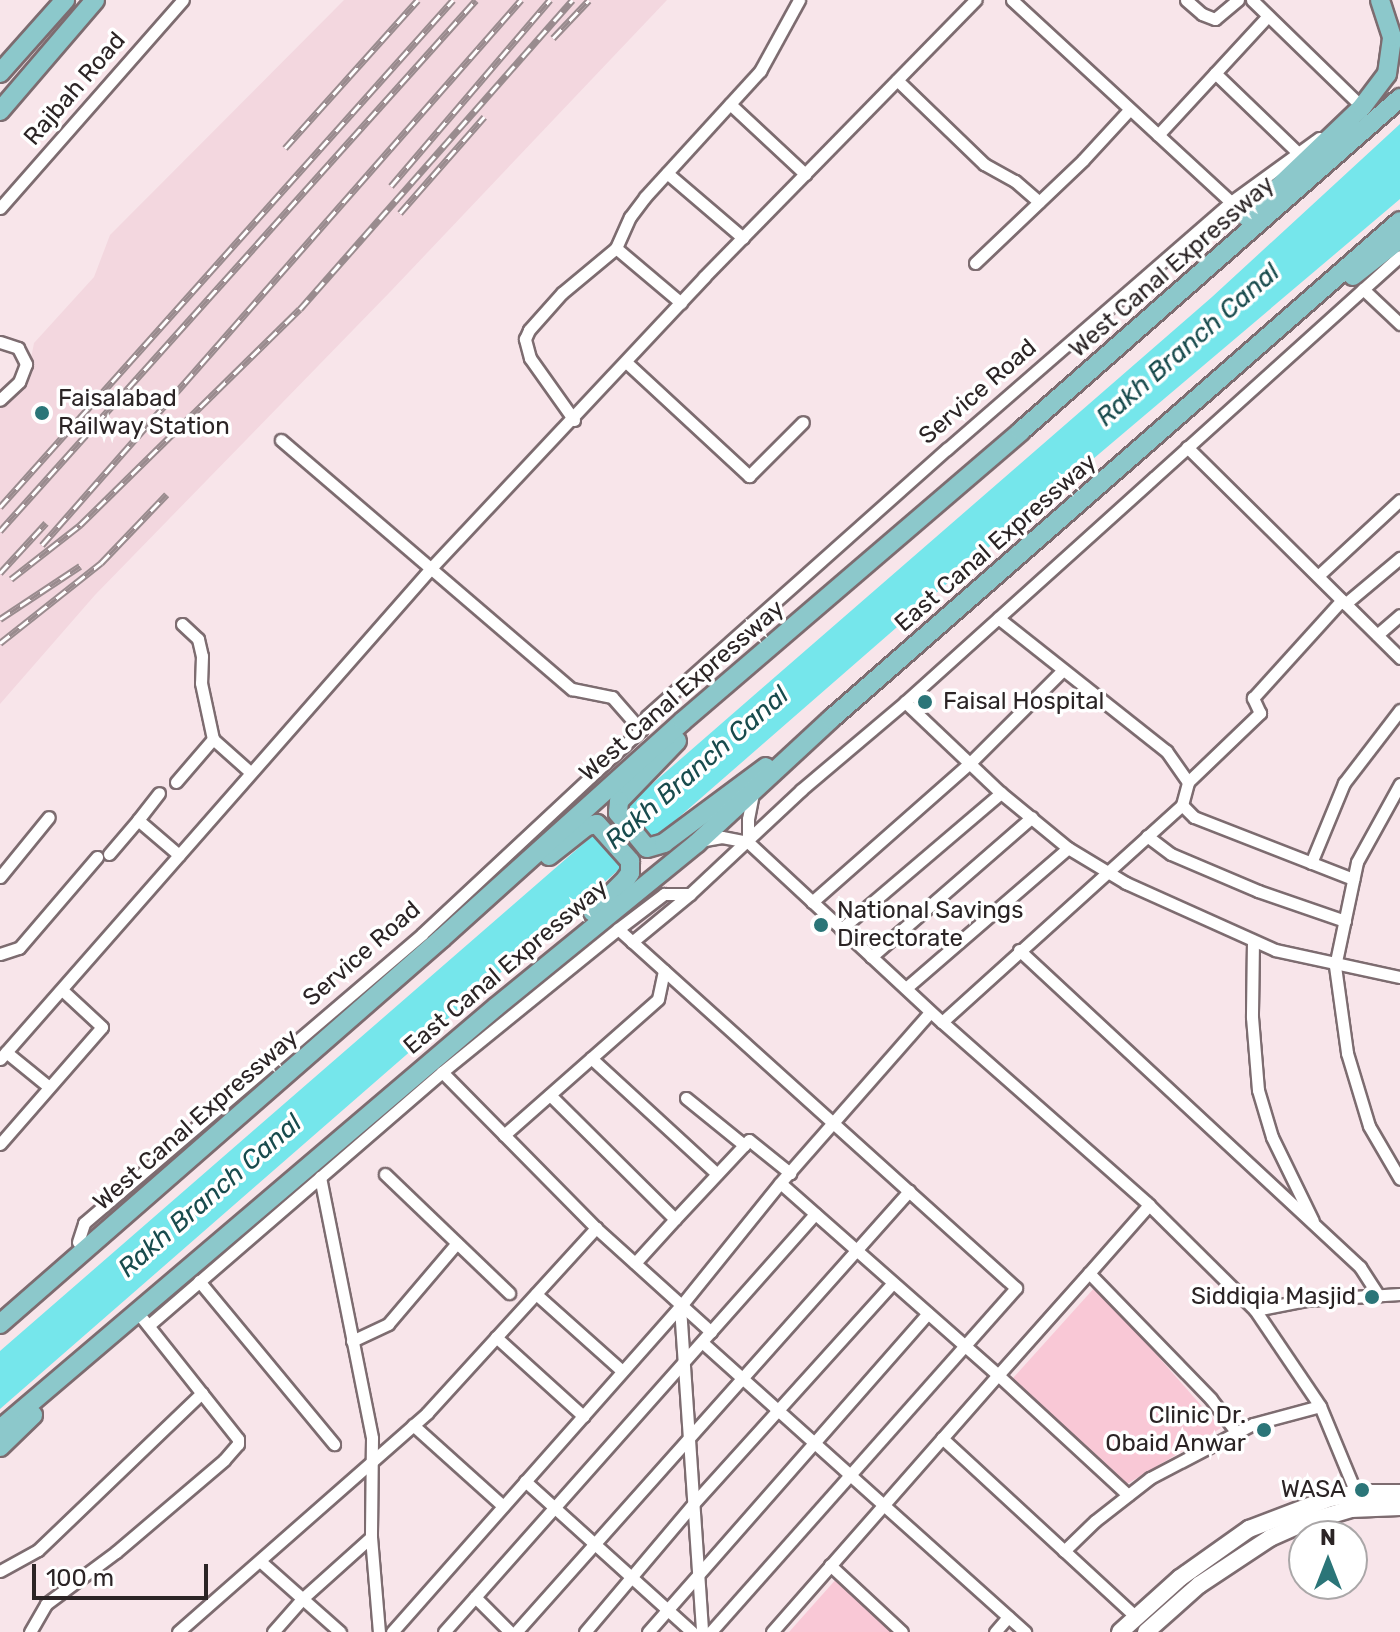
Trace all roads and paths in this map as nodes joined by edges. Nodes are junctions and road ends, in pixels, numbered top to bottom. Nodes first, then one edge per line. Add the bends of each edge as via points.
1 (65, 0) edge
2 (95, 0) edge
3 (183, 0) edge
4 (799, 0) edge
5 (974, 0) edge
6 (1012, 0) edge
7 (1186, 0) edge
8 (1238, 0) edge
9 (1252, 0) edge
10 (1380, 0) edge
11 (1390, 0) edge
12 (1400, 9) edge
13 (1268, 16) junction
14 (0, 73) edge
15 (1215, 73) junction
16 (897, 80) junction
17 (1400, 98) edge
18 (730, 104) junction
19 (1362, 107) junction
20 (1130, 109) junction
21 (0, 111) edge
22 (1158, 135) junction
23 (1298, 153) junction
24 (667, 173) junction
25 (805, 174) junction
26 (1039, 202) junction
27 (1231, 202) junction
28 (0, 208) edge
29 (1400, 221) edge
30 (743, 238) junction
31 (1400, 239) edge
32 (616, 248) junction
33 (1398, 260) edge
34 (975, 263) dead end
35 (1365, 281) junction
36 (681, 303) junction
37 (1400, 324) edge
38 (0, 342) edge
39 (626, 362) junction
40 (0, 400) edge
41 (574, 420) junction
42 (803, 422) dead end
43 (1021, 431) junction
44 (281, 440) dead end
45 (1187, 447) junction
46 (1095, 489) junction
47 (1400, 500) edge
48 (1400, 558) edge
49 (431, 568) junction
50 (1319, 575) junction
51 (1343, 602) junction
52 (1400, 615) edge
53 (998, 618) junction
54 (182, 624) dead end
55 (1377, 635) junction
56 (774, 642) junction
57 (1400, 658) edge
58 (1063, 670) junction
59 (905, 702) junction
60 (1400, 710) edge
61 (831, 719) junction
62 (641, 730) junction
63 (213, 739) junction
64 (971, 762) junction
65 (250, 772) junction
66 (176, 782) dead end
67 (1188, 782) junction
68 (1400, 784) edge
69 (159, 793) dead end
70 (753, 793) junction
71 (1001, 793) junction
72 (1182, 805) junction
73 (49, 817) dead end
74 (1032, 817) junction
75 (138, 820) junction
76 (1147, 836) junction
77 (748, 842) junction
78 (697, 843) junction
79 (1068, 848) junction
80 (179, 855) junction
81 (1311, 863) junction
82 (1108, 873) junction
83 (0, 877) edge
84 (1353, 879) junction
85 (690, 894) junction
86 (812, 902) junction
87 (1345, 921) junction
88 (618, 929) junction
89 (841, 929) junction
90 (442, 938) junction
91 (1253, 941) junction
92 (632, 942) junction
93 (1019, 950) junction
94 (0, 954) edge
95 (871, 957) junction
96 (1335, 966) junction
97 (664, 971) junction
98 (1400, 977) edge
99 (906, 988) junction
100 (62, 990) junction
101 (496, 1007) junction
102 (930, 1012) junction
103 (942, 1022) junction
104 (3, 1055) edge
105 (591, 1058) junction
106 (442, 1072) junction
107 (49, 1087) junction
108 (550, 1095) junction
109 (686, 1098) dead end
110 (833, 1122) junction
111 (504, 1135) junction
112 (0, 1144) edge
113 (744, 1145) junction
114 (790, 1173) junction
115 (385, 1174) dead end
116 (717, 1174) junction
117 (320, 1177) junction
118 (1400, 1179) edge
119 (161, 1181) junction
120 (780, 1183) junction
121 (909, 1191) junction
122 (1149, 1205) junction
123 (815, 1214) junction
124 (675, 1219) junction
125 (1314, 1224) junction
126 (596, 1228) junction
127 (78, 1242) junction
128 (457, 1243) junction
129 (857, 1251) junction
130 (635, 1263) junction
131 (1089, 1273) junction
132 (199, 1281) junction
133 (892, 1284) junction
134 (509, 1293) dead end
135 (1377, 1293) junction
136 (536, 1294) junction
137 (1400, 1294) edge
138 (680, 1306) junction
139 (0, 1309) edge
140 (1255, 1310) junction
141 (928, 1313) junction
142 (143, 1319) junction
143 (0, 1324) edge
144 (711, 1332) junction
145 (496, 1337) junction
146 (352, 1341) junction
147 (703, 1343) junction
148 (964, 1346) junction
149 (683, 1364) junction
150 (622, 1371) junction
151 (998, 1375) junction
152 (742, 1379) junction
153 (202, 1393) junction
154 (1320, 1406) junction
155 (777, 1411) junction
156 (583, 1416) junction
157 (413, 1425) junction
158 (0, 1429) edge
159 (1237, 1433) junction
160 (942, 1438) junction
161 (689, 1439) junction
162 (814, 1443) junction
163 (334, 1444) dead end
164 (0, 1447) edge
165 (372, 1464) junction
166 (849, 1474) junction
167 (525, 1481) junction
168 (1400, 1493) edge
169 (1128, 1495) junction
170 (1360, 1500) junction
171 (694, 1503) junction
172 (883, 1505) junction
173 (503, 1506) junction
174 (1400, 1507) edge
175 (554, 1508) junction
176 (371, 1537) junction
177 (594, 1544) junction
178 (1064, 1551) junction
179 (260, 1561) junction
180 (830, 1565) junction
181 (0, 1571) edge
182 (698, 1574) junction
183 (631, 1579) junction
184 (475, 1597) junction
185 (303, 1598) junction
186 (668, 1610) junction
187 (1008, 1617) junction
188 (1136, 1617) junction
189 (30, 1632) edge
190 (178, 1632) edge
191 (273, 1632) edge
192 (340, 1632) edge
193 (379, 1632) edge
194 (392, 1632) edge
195 (444, 1632) edge
196 (513, 1632) edge
197 (585, 1632) edge
198 (648, 1632) edge
199 (692, 1632) edge
200 (702, 1632) edge
201 (711, 1632) edge
202 (772, 1632) edge
203 (902, 1632) edge
204 (995, 1632) edge
205 (1025, 1632) edge
206 (1120, 1632) edge
207 (1146, 1632) edge

1 - 14 main road
2 - 21 main road
3 - 28 street, Rajbah Road
4 - 18 street via 775,50
5 - 16 street
6 - 20 street
7 - 8 street via 1215,19
9 - 13 street
10 - 19 main road via 1392,56 1387,74
11 - 12 main road
13 - 15 street
13 - 19 street
15 - 22 street
15 - 23 street
16 - 25 street
16 - 26 street via 984,164
17 - 43 main road, West Canal Expressway
18 - 24 street
18 - 25 street
19 - 23 street, Service Road
19 - 43 main road
20 - 22 street
20 - 26 street
22 - 27 street
23 - 27 street, Service Road
24 - 30 street
24 - 32 street via 630,217
25 - 30 street
26 - 34 street
27 - 62 street, Service Road via 670,695 647,716
29 - 46 main road, East Canal Expressway
30 - 36 street
31 - 35 main road
32 - 36 street
32 - 41 street via 562,293 525,339 530,358
33 - 35 street
35 - 37 street
35 - 45 street
35 - 46 main road
36 - 39 street
38 - 40 street via 18,348 26,364 19,382
39 - 41 street
39 - 42 street via 749,476
41 - 49 street
43 - 56 main road, West Canal Expressway
44 - 49 street
45 - 50 street
45 - 53 street
46 - 61 main road, East Canal Expressway
47 - 50 street
48 - 51 street
49 - 62 street via 572,689 612,697
49 - 65 street
50 - 51 street
51 - 55 street
51 - 67 street via 1253,698 1260,713
52 - 55 street
53 - 58 street
53 - 59 street
54 - 63 street via 198,639
55 - 57 street
56 - 61 main road via 626,792 618,813 647,848 664,843
56 - 90 main road, West Canal Expressway
58 - 64 street
58 - 67 street via 1166,751
59 - 64 street
59 - 77 street
60 - 81 street via 1344,783
61 - 70 main road, East Canal Expressway
62 - 127 street, Service Road via 422,934 84,1223
63 - 65 street
63 - 66 street
64 - 71 street
64 - 86 street
65 - 80 street
67 - 72 street
68 - 84 street
69 - 75 street
70 - 77 street
70 - 78 main road, East Canal Expressway
71 - 74 street
71 - 89 street
72 - 76 street
72 - 81 street via 1194,817
73 - 83 street
74 - 79 street
74 - 95 street
75 - 80 street
75 - 94 street via 19,948
76 - 82 street
76 - 87 street via 1185,860
77 - 78 street via 722,837
77 - 85 street
77 - 86 street
78 - 101 main road, East Canal Expressway
79 - 82 street
79 - 99 street
80 - 100 street
81 - 84 street
82 - 91 street
82 - 93 street
84 - 87 street
85 - 88 street via 664,894
85 - 92 street
86 - 89 street
87 - 96 street
88 - 92 street
88 - 106 street
89 - 95 street
90 - 101 main road via 587,826 602,827 630,861 626,879
90 - 119 main road, West Canal Expressway
91 - 96 street
91 - 125 street via 1258,1090 1272,1137
92 - 97 street
93 - 103 street
93 - 125 street
95 - 99 street
96 - 98 street
96 - 118 street via 1347,1053 1369,1126
97 - 105 street via 658,999
97 - 110 street
99 - 102 street
100 - 104 street
100 - 107 street via 102,1027
101 - 142 main road, East Canal Expressway
102 - 103 street
102 - 110 street
103 - 122 street
104 - 107 street
105 - 108 street
105 - 116 street
106 - 111 street
106 - 117 street
107 - 112 street
108 - 111 street
108 - 124 street
109 - 113 street
110 - 114 street
110 - 121 street
111 - 126 street
113 - 114 street via 751,1139
113 - 116 street
114 - 120 street
115 - 128 street
116 - 124 street
117 - 132 street
117 - 146 street
119 - 127 main road
119 - 143 main road, West Canal Expressway
120 - 123 street
120 - 138 street
121 - 129 street
121 - 148 street via 1015,1283 1014,1291
122 - 131 street
122 - 140 street
123 - 129 street
123 - 144 street
124 - 130 street
125 - 135 street via 1360,1267
126 - 130 street
126 - 136 street
127 - 139 main road
128 - 134 street
128 - 146 street via 388,1324
129 - 133 street
129 - 152 street
130 - 138 street
131 - 151 street
131 - 159 street via 1211,1399
132 - 142 street
132 - 163 street
133 - 141 street
133 - 155 street
135 - 137 street
135 - 140 street
136 - 145 street
136 - 150 street
138 - 144 street
138 - 149 street
138 - 150 street
140 - 154 street
141 - 148 street
141 - 162 street
142 - 153 street
142 - 158 main road, East Canal Expressway
142 - 164 main road
144 - 147 street
145 - 156 street
145 - 157 street
146 - 165 street via 368,1413
147 - 149 street
147 - 152 street
148 - 151 street
148 - 166 street
149 - 161 street
149 - 175 street
150 - 156 street
151 - 160 street
151 - 169 street
152 - 155 street
152 - 161 street
153 - 181 street via 38,1550
153 - 189 street via 238,1439 235,1447 116,1552 46,1604
154 - 159 street
154 - 170 street
155 - 162 street
155 - 171 street
156 - 167 street
157 - 165 street
157 - 173 street
159 - 169 street
160 - 172 street
160 - 178 street
161 - 171 street
161 - 177 street
162 - 166 street
162 - 182 street
165 - 176 street
165 - 179 street
166 - 172 street
166 - 201 street
167 - 173 street
167 - 175 street
168 - 170 street
169 - 178 street
170 - 174 street
170 - 188 street via 1281,1514 1249,1529
170 - 207 street via 1270,1538 1199,1585
171 - 182 street
171 - 183 street
172 - 180 street
172 - 187 street
173 - 194 street
175 - 177 street
175 - 184 street
176 - 185 street
176 - 193 street
177 - 183 street
177 - 196 street
178 - 188 street
179 - 185 street
179 - 190 street
180 - 202 street
180 - 203 street
182 - 186 street
182 - 200 street
183 - 186 street
183 - 197 street
184 - 195 street
184 - 196 street
185 - 191 street
185 - 192 street
186 - 198 street
186 - 199 street
187 - 204 street
187 - 205 street
188 - 206 street

